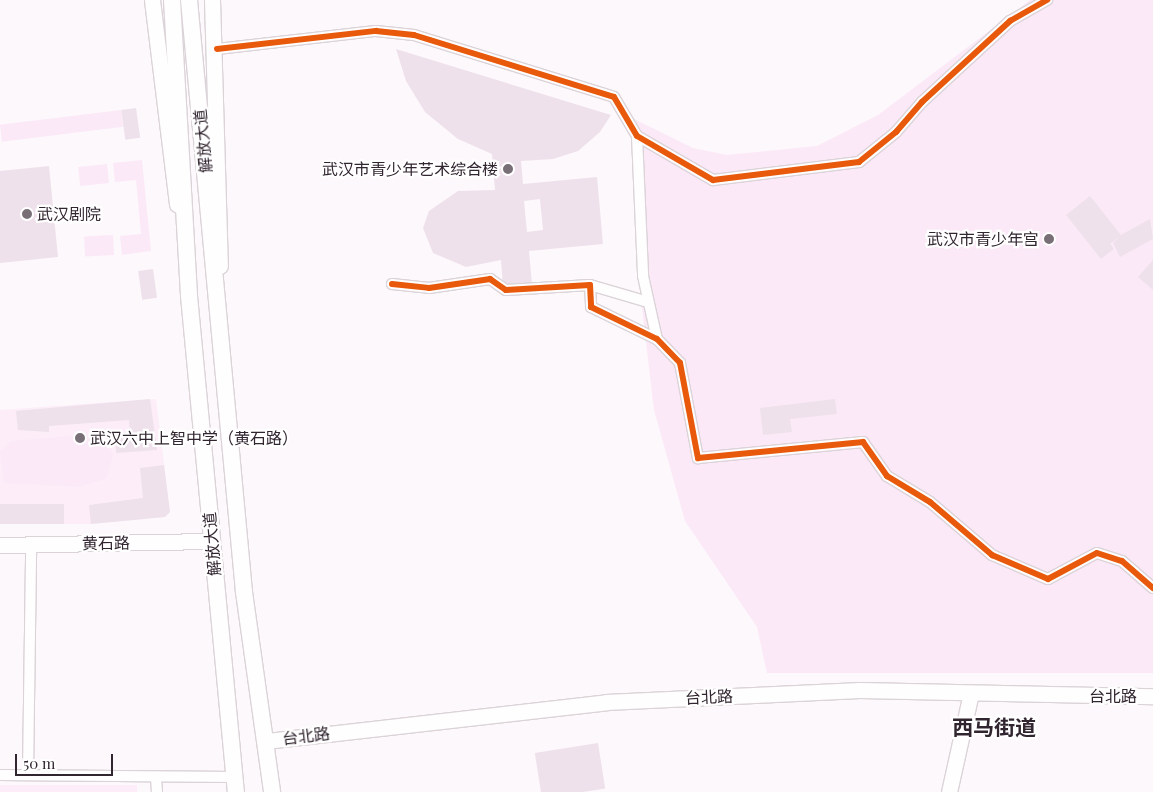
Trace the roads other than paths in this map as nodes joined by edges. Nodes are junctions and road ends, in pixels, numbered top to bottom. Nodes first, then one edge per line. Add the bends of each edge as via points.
1 (152, 0) edge
2 (172, 0) edge
3 (189, 0) edge
4 (212, 0) edge
5 (1046, 0) edge
6 (217, 49) junction
7 (637, 136) junction
8 (392, 284) dead end
9 (590, 285) junction
10 (189, 296) junction
11 (648, 302) junction
12 (221, 312) junction
13 (657, 339) junction
14 (212, 541) junction
15 (30, 544) junction
16 (0, 545) edge
17 (1153, 588) edge
18 (970, 694) junction
19 (1153, 696) edge
20 (266, 741) junction
21 (28, 774) junction
22 (0, 775) edge
23 (156, 778) junction
24 (235, 784) edge
25 (157, 792) edge
26 (272, 792) edge
27 (949, 792) edge

1 - 10 main road, 解放大道
2 - 10 main road, 解放大道
3 - 12 main road, 解放大道
4 - 6 main road, 解放大道
5 - 7 street via 1010,21 922,102 896,132 859,162 712,180
6 - 7 street via 376,31 414,35 614,97
6 - 12 main road, 解放大道
7 - 11 street via 643,276
8 - 9 street via 429,288 490,279 506,290
9 - 11 street
9 - 13 street via 592,307
10 - 14 main road, 解放大道
11 - 13 street
12 - 20 main road, 解放大道 via 244,592
13 - 17 street via 680,363 698,458 863,442 887,476 930,502 992,555 1048,579 1098,553 1122,561
14 - 15 main road, 黄石路
14 - 24 main road, 解放大道
15 - 16 main road, 黄石路
15 - 21 street
18 - 19 main road, 台北路
18 - 20 main road, 台北路 via 860,690 606,702
18 - 27 main road
20 - 26 main road, 解放大道
21 - 22 street
21 - 23 street
23 - 24 street
23 - 25 street

